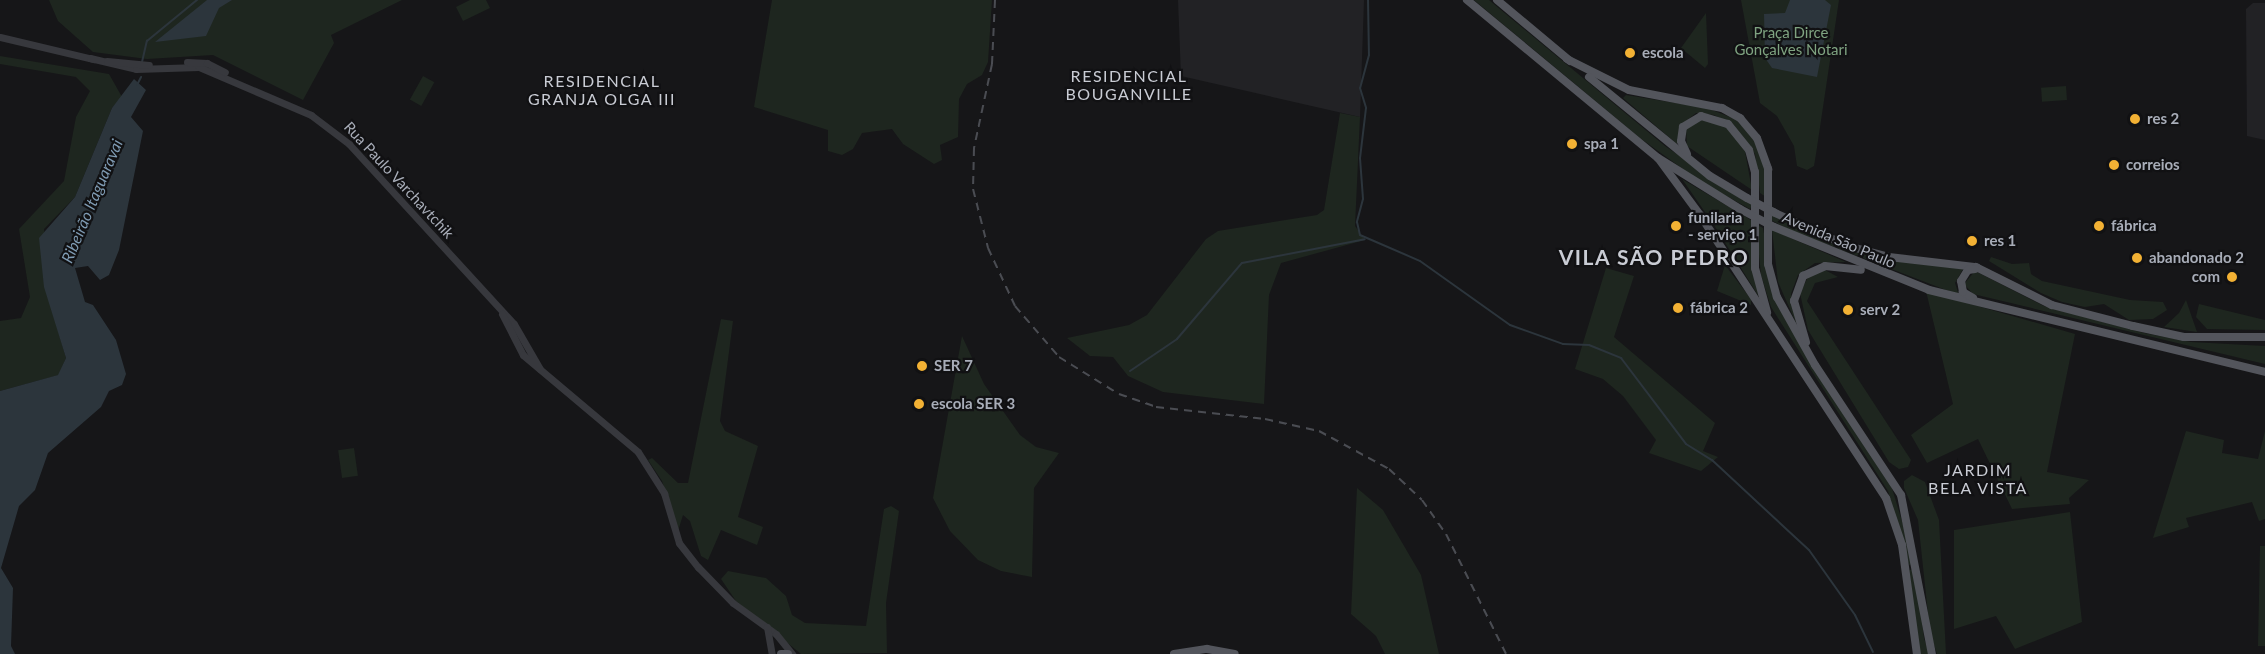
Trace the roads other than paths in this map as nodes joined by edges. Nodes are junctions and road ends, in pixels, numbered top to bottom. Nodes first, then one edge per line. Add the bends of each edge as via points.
1 (1467, 0) edge
2 (1497, 0) edge
3 (0, 37) edge
4 (90, 58) junction
5 (1568, 59) junction
6 (202, 66) dead end
7 (220, 69) junction
8 (262, 91) junction
9 (1658, 158) junction
10 (1702, 169) junction
11 (1770, 213) junction
12 (1990, 272) junction
13 (1881, 274) junction
14 (1995, 306) junction
15 (500, 309) junction
16 (1774, 329) junction
17 (2265, 337) edge
18 (2219, 362) junction
19 (1815, 365) junction
20 (2265, 367) edge
21 (540, 369) junction
22 (2265, 372) edge
23 (767, 627) junction
24 (771, 653) edge
25 (781, 654) edge
26 (790, 654) edge
27 (1174, 654) edge
28 (1235, 654) edge
29 (1917, 654) edge
30 (1932, 654) edge

1 - 9 main road, Avenida São Paulo
2 - 5 main road, Avenida São Paulo
3 - 4 street, Rua Paulo Varchavtchik
4 - 7 street, Rua Paulo Varchavtchik via 145,65 202,62
4 - 8 street, Rua Paulo Varchavtchik via 136,69 199,67
5 - 10 main road, Avenida São Paulo
5 - 11 main road via 1616,86 1712,105 1740,118 1757,138 1767,161
6 - 7 street
7 - 8 street, Rua Paulo Varchavtchik
8 - 15 street, Rua Paulo Varchavtchik via 311,115 349,144
9 - 13 main road, Avenida São Paulo, bridge via 1774,227
9 - 16 main road
10 - 11 main road, Avenida São Paulo, bridge
10 - 16 main road via 1682,146 1681,134 1692,119 1709,116 1737,132 1753,158 1755,268
11 - 12 main road, Avenida São Paulo via 1868,252
11 - 19 main road via 1768,264 1777,297
12 - 14 main road via 1968,270 1960,286 1967,296
12 - 17 main road, Avenida São Paulo via 2052,305 2167,334 2199,339
13 - 14 main road, Avenida São Paulo
13 - 19 main road via 1832,266 1803,276 1794,301
14 - 18 main road, Avenida São Paulo
15 - 21 street, Rua Paulo Varchavtchik via 524,336
15 - 21 street, Rua Paulo Varchavtchik via 519,350
16 - 29 main road via 1886,498 1902,545
18 - 20 main road
18 - 22 main road, Avenida São Paulo
19 - 30 main road via 1901,495
21 - 23 street, Rua Paulo Varchavtchik via 638,452 664,493 679,543 733,603
23 - 24 street
23 - 26 street, Rua Paulo Varchavtchik
25 - 26 main road
27 - 28 main road via 1207,650

